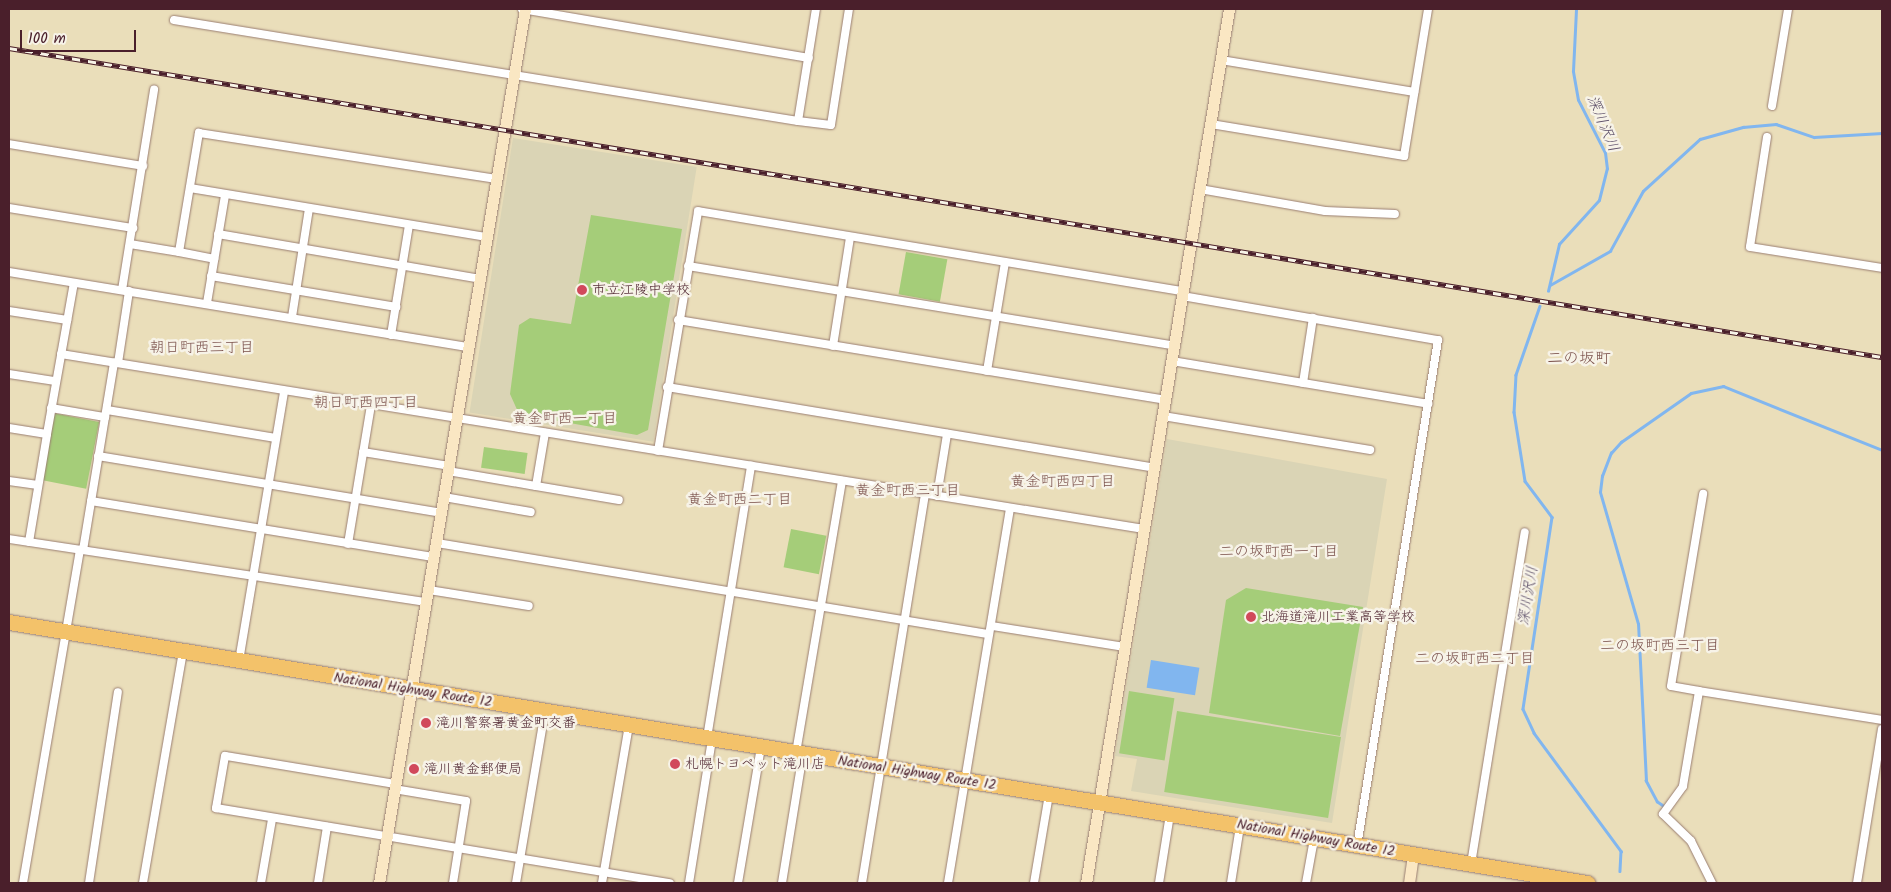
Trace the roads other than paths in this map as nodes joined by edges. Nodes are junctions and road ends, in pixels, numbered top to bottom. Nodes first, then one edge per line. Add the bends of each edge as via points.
1 (523, 9) edge
2 (816, 9) edge
3 (849, 9) edge
4 (1229, 9) edge
5 (1428, 9) edge
6 (1788, 9) edge
7 (174, 20) dead end
8 (808, 58) junction
9 (1221, 60) junction
10 (514, 75) junction
11 (154, 90) dead end
12 (1414, 92) junction
13 (1772, 106) dead end
14 (798, 121) junction
15 (1211, 124) junction
16 (1766, 137) dead end
17 (9, 144) edge
18 (142, 166) junction
19 (497, 178) junction
20 (190, 188) junction
21 (1200, 189) junction
22 (225, 194) junction
23 (9, 208) edge
24 (309, 209) junction
25 (1395, 214) dead end
26 (409, 225) junction
27 (133, 228) junction
28 (218, 234) junction
29 (487, 237) junction
30 (850, 237) junction
31 (130, 244) junction
32 (302, 249) junction
33 (179, 252) junction
34 (214, 259) junction
35 (1005, 262) junction
36 (403, 265) junction
37 (688, 266) junction
38 (1882, 268) edge
39 (9, 272) edge
40 (211, 276) junction
41 (480, 279) junction
42 (74, 283) junction
43 (125, 290) junction
44 (296, 290) junction
45 (842, 292) junction
46 (1183, 294) junction
47 (207, 303) junction
48 (396, 306) junction
49 (9, 311) edge
50 (292, 317) junction
51 (996, 317) junction
52 (1313, 318) junction
53 (66, 320) junction
54 (678, 320) junction
55 (391, 334) junction
56 (834, 346) junction
57 (1174, 346) junction
58 (469, 347) junction
59 (60, 354) junction
60 (1172, 361) junction
61 (116, 363) junction
62 (987, 371) junction
63 (9, 374) edge
64 (55, 381) junction
65 (1302, 383) junction
66 (668, 387) junction
67 (284, 391) junction
68 (1166, 400) junction
69 (1428, 404) junction
70 (371, 405) junction
71 (51, 408) junction
72 (106, 414) junction
73 (1163, 416) junction
74 (457, 419) junction
75 (9, 428) edge
76 (545, 433) junction
77 (46, 434) junction
78 (947, 434) junction
79 (276, 438) junction
80 (1370, 450) dead end
81 (658, 451) junction
82 (363, 452) junction
83 (98, 456) junction
84 (752, 466) junction
85 (449, 468) junction
86 (1154, 468) junction
87 (842, 480) junction
88 (9, 481) edge
89 (269, 484) junction
90 (38, 485) junction
91 (536, 486) junction
92 (925, 494) junction
93 (1702, 494) dead end
94 (937, 496) junction
95 (444, 497) junction
96 (356, 499) junction
97 (619, 500) dead end
98 (91, 502) junction
99 (1010, 508) junction
100 (531, 512) dead end
101 (442, 513) junction
102 (1144, 529) junction
103 (261, 530) junction
104 (1525, 532) dead end
105 (9, 539) edge
106 (30, 542) junction
107 (437, 543) junction
108 (348, 544) junction
109 (82, 550) junction
110 (434, 557) junction
111 (253, 575) junction
112 (730, 592) junction
113 (428, 596) junction
114 (529, 606) dead end
115 (822, 607) junction
116 (904, 620) junction
117 (9, 622) edge
118 (992, 626) junction
119 (66, 632) junction
120 (988, 634) junction
121 (1125, 647) junction
122 (183, 651) junction
123 (239, 661) junction
124 (411, 689) junction
125 (1699, 691) junction
126 (118, 692) dead end
127 (545, 711) junction
128 (1882, 720) edge
129 (629, 725) junction
130 (1882, 729) edge
131 (709, 739) junction
132 (761, 747) junction
133 (800, 754) junction
134 (881, 766) junction
135 (1878, 779) edge
136 (964, 780) junction
137 (395, 787) junction
138 (1049, 794) junction
139 (1099, 803) junction
140 (1170, 814) junction
141 (272, 819) junction
142 (1240, 826) junction
143 (327, 827) junction
144 (386, 837) junction
145 (1314, 839) junction
146 (1357, 846) junction
147 (458, 848) junction
148 (1413, 854) junction
149 (520, 859) junction
150 (1471, 864) junction
151 (604, 872) junction
152 (23, 883) edge
153 (89, 883) edge
154 (143, 883) edge
155 (261, 883) edge
156 (318, 883) edge
157 (379, 883) edge
158 (452, 883) edge
159 (516, 883) edge
160 (602, 883) edge
161 (670, 883) edge
162 (689, 883) edge
163 (738, 883) edge
164 (782, 883) edge
165 (862, 883) edge
166 (948, 883) edge
167 (1034, 883) edge
168 (1086, 883) edge
169 (1159, 883) edge
170 (1231, 883) edge
171 (1306, 883) edge
172 (1409, 883) edge
173 (1588, 883) edge
174 (1712, 883) edge
175 (1856, 883) edge

1 - 8 street
1 - 10 street
2 - 8 street
3 - 14 street via 831,125
4 - 9 street
5 - 12 street
6 - 13 street
7 - 10 street
8 - 14 street
9 - 12 street
9 - 15 street
10 - 14 street
10 - 19 street
11 - 18 street
12 - 15 street via 1404,156
15 - 21 street
16 - 38 street via 1750,247
17 - 18 street
18 - 27 street
19 - 20 street via 199,133
19 - 29 street
20 - 22 street
20 - 33 street
21 - 25 street via 1325,211
21 - 46 street
22 - 24 street
22 - 28 street
23 - 27 street
24 - 26 street
24 - 32 street
26 - 29 street
26 - 36 street
27 - 31 street
28 - 32 street
28 - 34 street
29 - 41 street
30 - 35 street
30 - 37 street via 698,212
30 - 45 street
31 - 33 street
31 - 43 street
32 - 36 street
32 - 44 street
33 - 34 street
34 - 40 street
35 - 46 street
35 - 51 street
36 - 41 street
36 - 48 street
37 - 45 street
37 - 54 street
39 - 42 street
40 - 44 street
40 - 47 street
41 - 58 street
42 - 43 street
42 - 53 street
43 - 47 street
43 - 61 street
44 - 48 street
44 - 50 street
45 - 51 street
45 - 56 street
46 - 52 street
46 - 57 street
47 - 50 street
48 - 55 street
49 - 53 street
50 - 55 street
51 - 57 street
51 - 62 street
52 - 65 street
52 - 69 street via 1438,340
53 - 59 street
54 - 56 street
54 - 66 street
55 - 58 street
56 - 62 street
57 - 60 street
58 - 74 street
59 - 61 street
59 - 64 street
60 - 65 street
60 - 68 street
61 - 67 street
61 - 72 street
62 - 68 street
63 - 64 street
64 - 71 street
65 - 69 street
66 - 78 street
66 - 81 street
67 - 70 street
67 - 79 street
68 - 73 street
69 - 146 street
70 - 74 street
70 - 82 street
71 - 72 street
71 - 77 street
72 - 79 street
72 - 83 street
73 - 80 street
73 - 86 street
74 - 76 street
74 - 85 street
75 - 77 street
76 - 81 street
76 - 91 street
77 - 90 street
78 - 86 street
78 - 94 street
79 - 89 street
81 - 84 street
82 - 85 street
82 - 96 street
83 - 89 street
83 - 98 street
84 - 87 street
84 - 112 street
85 - 91 street
85 - 95 street
86 - 102 street
87 - 92 street
87 - 115 street
88 - 90 street
89 - 96 street
89 - 103 street
90 - 106 street
91 - 97 street
92 - 94 street
92 - 116 street
93 - 125 street via 1672,686
94 - 99 street
95 - 100 street
95 - 101 street
96 - 101 street
96 - 108 street
98 - 103 street
98 - 109 street
99 - 102 street
99 - 118 street
101 - 107 street
102 - 121 street
103 - 108 street
103 - 111 street
104 - 150 street
105 - 106 street
106 - 109 street
107 - 110 street
107 - 112 street
108 - 110 street
109 - 111 street
109 - 119 street
110 - 113 street
111 - 113 street
111 - 123 street
112 - 115 street
112 - 131 street
113 - 114 street
113 - 124 street
115 - 116 street
115 - 133 street
116 - 120 street
116 - 134 street
117 - 119 highway, National Highway Route 12
118 - 120 street
118 - 121 street
119 - 122 highway, National Highway Route 12
119 - 152 street
120 - 136 street
121 - 139 street
122 - 123 highway, National Highway Route 12
122 - 154 street
123 - 124 highway, National Highway Route 12
124 - 127 highway, National Highway Route 12
124 - 137 street
125 - 128 street
125 - 174 street via 1683,786 1663,814 1691,841
126 - 153 street
127 - 129 highway, National Highway Route 12
127 - 149 street
129 - 131 highway, National Highway Route 12
129 - 151 street
130 - 135 street
131 - 132 highway, National Highway Route 12
131 - 162 street
132 - 133 highway, National Highway Route 12
132 - 163 street
133 - 134 highway, National Highway Route 12
133 - 164 street
134 - 136 highway, National Highway Route 12
134 - 165 street
135 - 175 street
136 - 138 highway, National Highway Route 12
136 - 166 street
137 - 141 street via 225,756 216,808
137 - 144 street
137 - 147 street via 466,801
138 - 139 highway, National Highway Route 12
138 - 167 street
139 - 140 highway, National Highway Route 12
139 - 168 street
140 - 142 highway, National Highway Route 12
140 - 169 street
141 - 143 street
141 - 155 street
142 - 145 highway, National Highway Route 12
142 - 170 street
143 - 144 street
143 - 156 street
144 - 147 street
144 - 157 street
145 - 146 highway, National Highway Route 12
145 - 171 street
146 - 148 highway, National Highway Route 12
147 - 149 street
147 - 158 street
148 - 150 highway, National Highway Route 12
148 - 172 street
149 - 151 street
149 - 159 street
150 - 173 highway, National Highway Route 12
151 - 160 street
151 - 161 street

